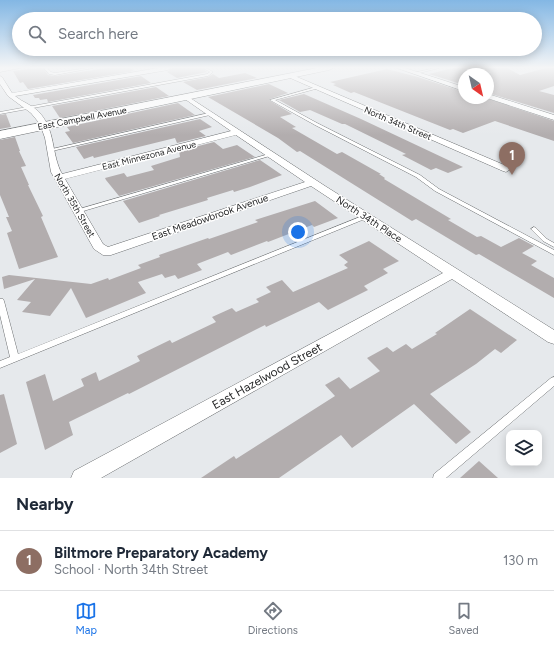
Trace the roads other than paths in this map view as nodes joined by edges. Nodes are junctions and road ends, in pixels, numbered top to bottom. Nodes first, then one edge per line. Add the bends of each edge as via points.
1 (125, 90) edge
2 (219, 90) edge
3 (308, 90) edge
4 (322, 90) edge
5 (6, 91) edge
6 (494, 96) edge
7 (186, 97) junction
8 (494, 98) edge
9 (28, 108) junction
10 (554, 110) edge
11 (0, 113) edge
12 (209, 114) junction
13 (554, 118) edge
14 (44, 126) junction
15 (238, 132) junction
16 (0, 135) edge
17 (52, 150) junction
18 (271, 155) junction
19 (506, 169) dead end
20 (59, 178) junction
21 (313, 182) junction
22 (78, 211) junction
23 (365, 217) junction
24 (534, 229) dead end
25 (554, 245) edge
26 (107, 252) joint
27 (554, 253) edge
28 (453, 273) junction
29 (0, 301) edge
30 (554, 338) edge
31 (15, 359) junction
32 (0, 365) edge
33 (554, 381) edge
34 (81, 478) edge
35 (438, 478) edge

1 - 9 lane
2 - 7 street, East Campbell Avenue
3 - 27 lane via 272,100 418,176 437,190
4 - 19 street, North 34th Street
5 - 9 street, North 35th Street
6 - 10 street via 504,95
7 - 12 street, North 34th Place
7 - 14 street, East Campbell Avenue
8 - 13 street
9 - 11 lane
9 - 14 street, North 35th Street via 38,115
12 - 15 street, North 34th Place
12 - 17 lane
14 - 16 street, East Campbell Avenue
14 - 17 street, North 35th Street via 51,140
15 - 18 street, North 34th Place
15 - 20 street, East Minnezona Avenue
17 - 20 street, North 35th Street via 52,160
18 - 21 street, North 34th Place
18 - 22 lane
20 - 22 street, North 35th Street
21 - 23 street, North 34th Place
21 - 26 street, East Meadowbrook Avenue
22 - 26 street, North 35th Street via 98,246
23 - 28 street, North 34th Place
23 - 31 lane
24 - 25 lane
28 - 30 street, North 34th Place
28 - 34 street, East Hazelwood Street
29 - 31 lane
31 - 32 lane
33 - 35 lane

